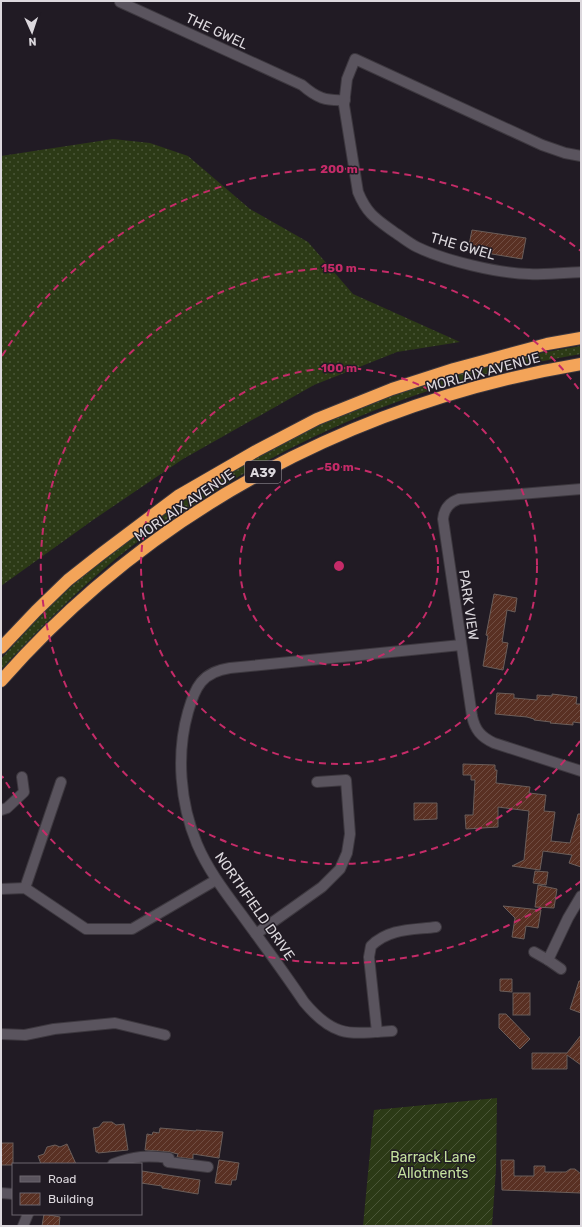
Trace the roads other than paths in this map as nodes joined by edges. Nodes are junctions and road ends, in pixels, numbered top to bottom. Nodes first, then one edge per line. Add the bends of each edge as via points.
1 (120, 2) dead end
2 (345, 100) junction
3 (581, 156) edge
4 (581, 272) edge
5 (581, 338) edge
6 (581, 364) edge
7 (581, 488) edge
8 (461, 645) junction
9 (1, 648) edge
10 (1, 681) edge
11 (581, 772) edge
12 (22, 777) dead end
13 (61, 782) dead end
14 (317, 782) dead end
15 (1, 810) edge
16 (216, 880) junction
17 (25, 888) junction
18 (1, 889) edge
19 (581, 896) edge
20 (436, 927) dead end
21 (256, 934) junction
22 (534, 952) dead end
23 (548, 960) junction
24 (561, 969) dead end
25 (392, 1031) dead end
26 (377, 1032) junction
27 (1, 1034) edge
28 (165, 1035) dead end
29 (116, 1163) edge
30 (208, 1167) dead end
31 (1, 1193) edge
32 (12, 1194) edge
33 (28, 1215) edge
34 (23, 1226) edge

1 - 2 street, THE GWEL via 302,85 313,95 332,100
2 - 3 street, THE GWEL via 347,79 355,59 535,142
2 - 4 street, THE GWEL via 358,192 363,206 377,220 415,246 456,261 500,271 529,274
5 - 9 highway, MORLAIX AVENUE / A39 via 547,344 454,369 392,389 317,420 256,450 178,496 101,554 68,580
6 - 10 highway, MORLAIX AVENUE / A39 via 498,381 435,398 352,429 277,464 215,500 130,559 60,619
7 - 8 street, PARK VIEW via 464,498 455,500 448,506 443,524
8 - 11 street, PARK VIEW via 472,716 481,735 494,743
8 - 16 street, NORTHFIELD DRIVE via 230,668 216,670 205,676 198,686 185,722 182,773 190,827
12 - 15 street via 24,792 7,808
13 - 17 street
14 - 21 street via 346,780 350,843 344,861 328,881
16 - 17 street via 132,929 86,929
16 - 21 street, NORTHFIELD DRIVE
17 - 18 street
19 - 23 street
20 - 26 street via 393,932 371,946 369,957
21 - 26 street, NORTHFIELD DRIVE via 304,1002 320,1020 342,1031 362,1034
22 - 23 street
23 - 24 street
25 - 26 street, NORTHFIELD DRIVE
27 - 28 street via 25,1035 54,1029 115,1023
29 - 30 street via 148,1156 169,1158 168,1162
31 - 32 street
33 - 34 street

